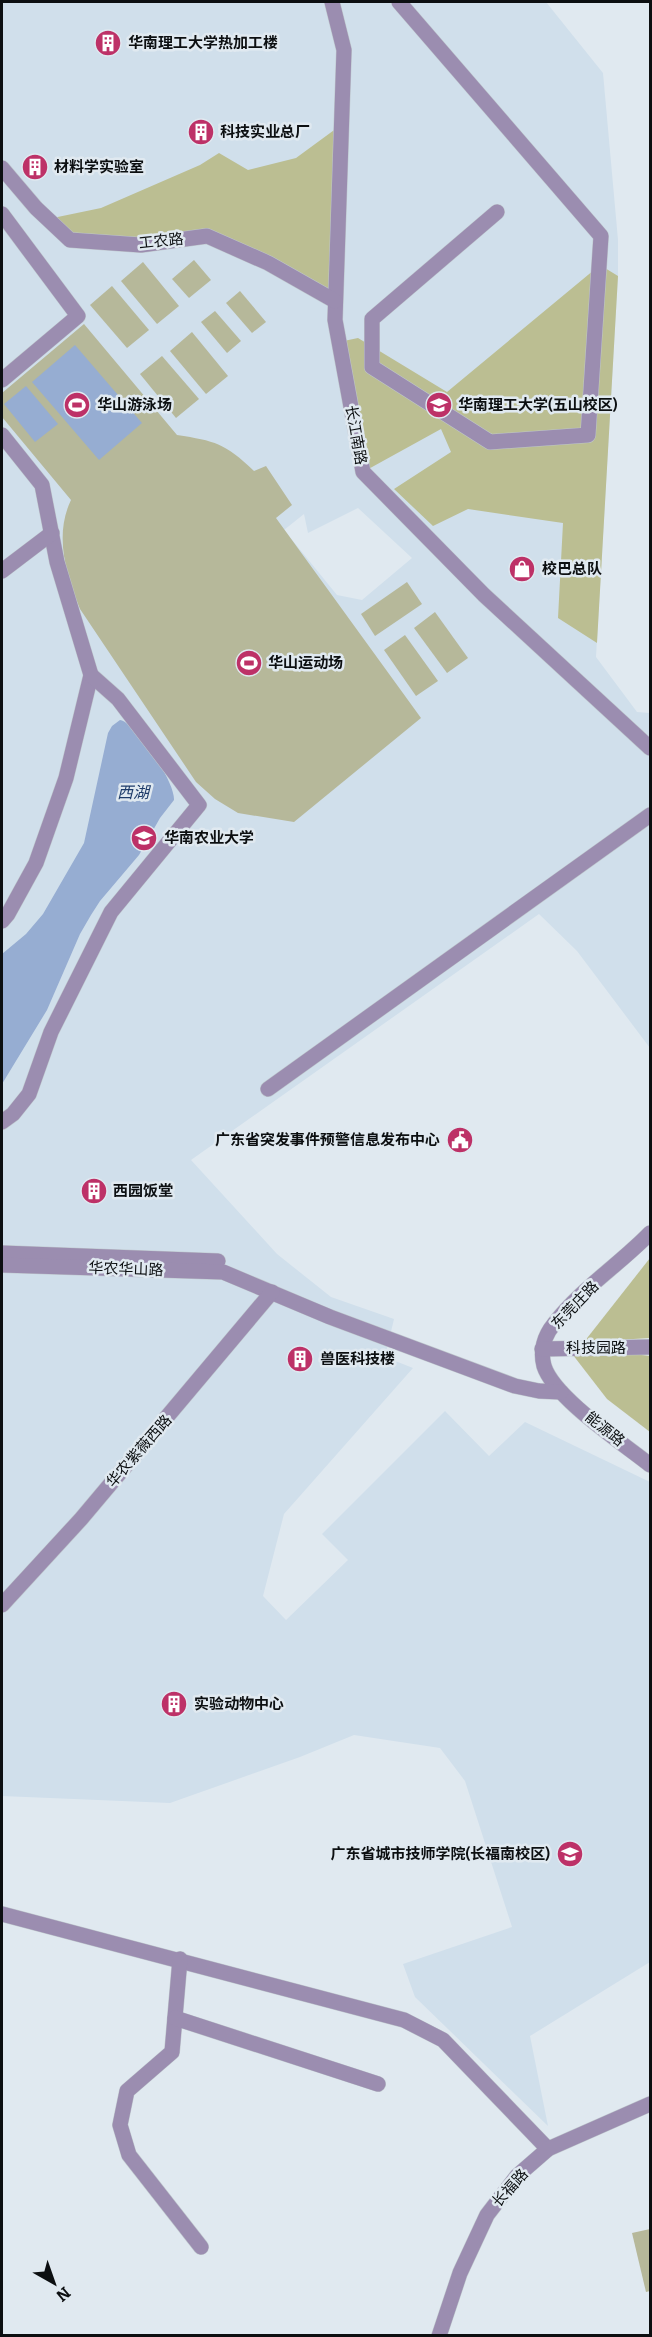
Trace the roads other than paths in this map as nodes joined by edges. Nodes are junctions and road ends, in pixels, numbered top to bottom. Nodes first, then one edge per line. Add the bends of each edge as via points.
1 (332, 2) edge
2 (399, 2) edge
3 (2, 168) edge
4 (497, 212) dead end
5 (2, 214) edge
6 (335, 301) junction
7 (2, 380) edge
8 (2, 435) edge
9 (52, 533) junction
10 (2, 571) edge
11 (91, 675) junction
12 (651, 748) edge
13 (651, 815) edge
14 (2, 921) edge
15 (268, 1089) dead end
16 (2, 1122) edge
17 (651, 1233) edge
18 (2, 1253) edge
19 (155, 1264) junction
20 (2, 1265) edge
21 (272, 1292) junction
22 (651, 1347) edge
23 (542, 1348) junction
24 (561, 1392) junction
25 (651, 1465) edge
26 (2, 1605) edge
27 (2, 1914) edge
28 (180, 1959) junction
29 (175, 2018) junction
30 (378, 2084) dead end
31 (651, 2104) edge
32 (548, 2149) junction
33 (201, 2247) dead end
34 (439, 2336) edge

1 - 6 street, 长江南路 via 344,50
2 - 4 street via 601,236 588,435 490,442 372,367 372,319
3 - 6 street, 工农路 via 70,240 141,246 207,236 268,263
5 - 7 street via 78,316
6 - 12 street, 长江南路 via 335,320 363,472 484,595
8 - 9 street via 42,485
9 - 10 street
9 - 11 street
11 - 14 street via 66,778 36,863
11 - 16 street via 118,699 199,805 111,912 51,1032 29,1094
13 - 15 street
17 - 23 street, 东莞庄路 via 569,1307 554,1324
18 - 19 street, 华农华山路
19 - 20 street, 华农华山路
19 - 21 street, 华农华山路 via 220,1266
21 - 24 street, 华农华山路 via 514,1386
21 - 26 street, 华农紫薇西路 via 88,1510
22 - 23 street, 科技园路
23 - 24 street via 544,1366
24 - 25 street, 能源路
27 - 28 street
28 - 29 street
28 - 32 street via 404,2020 443,2040
29 - 30 street
29 - 33 street via 172,2052 127,2091 120,2125 129,2155
31 - 32 street, 长福路
32 - 34 street, 长福路 via 518,2176 486,2215 460,2272

